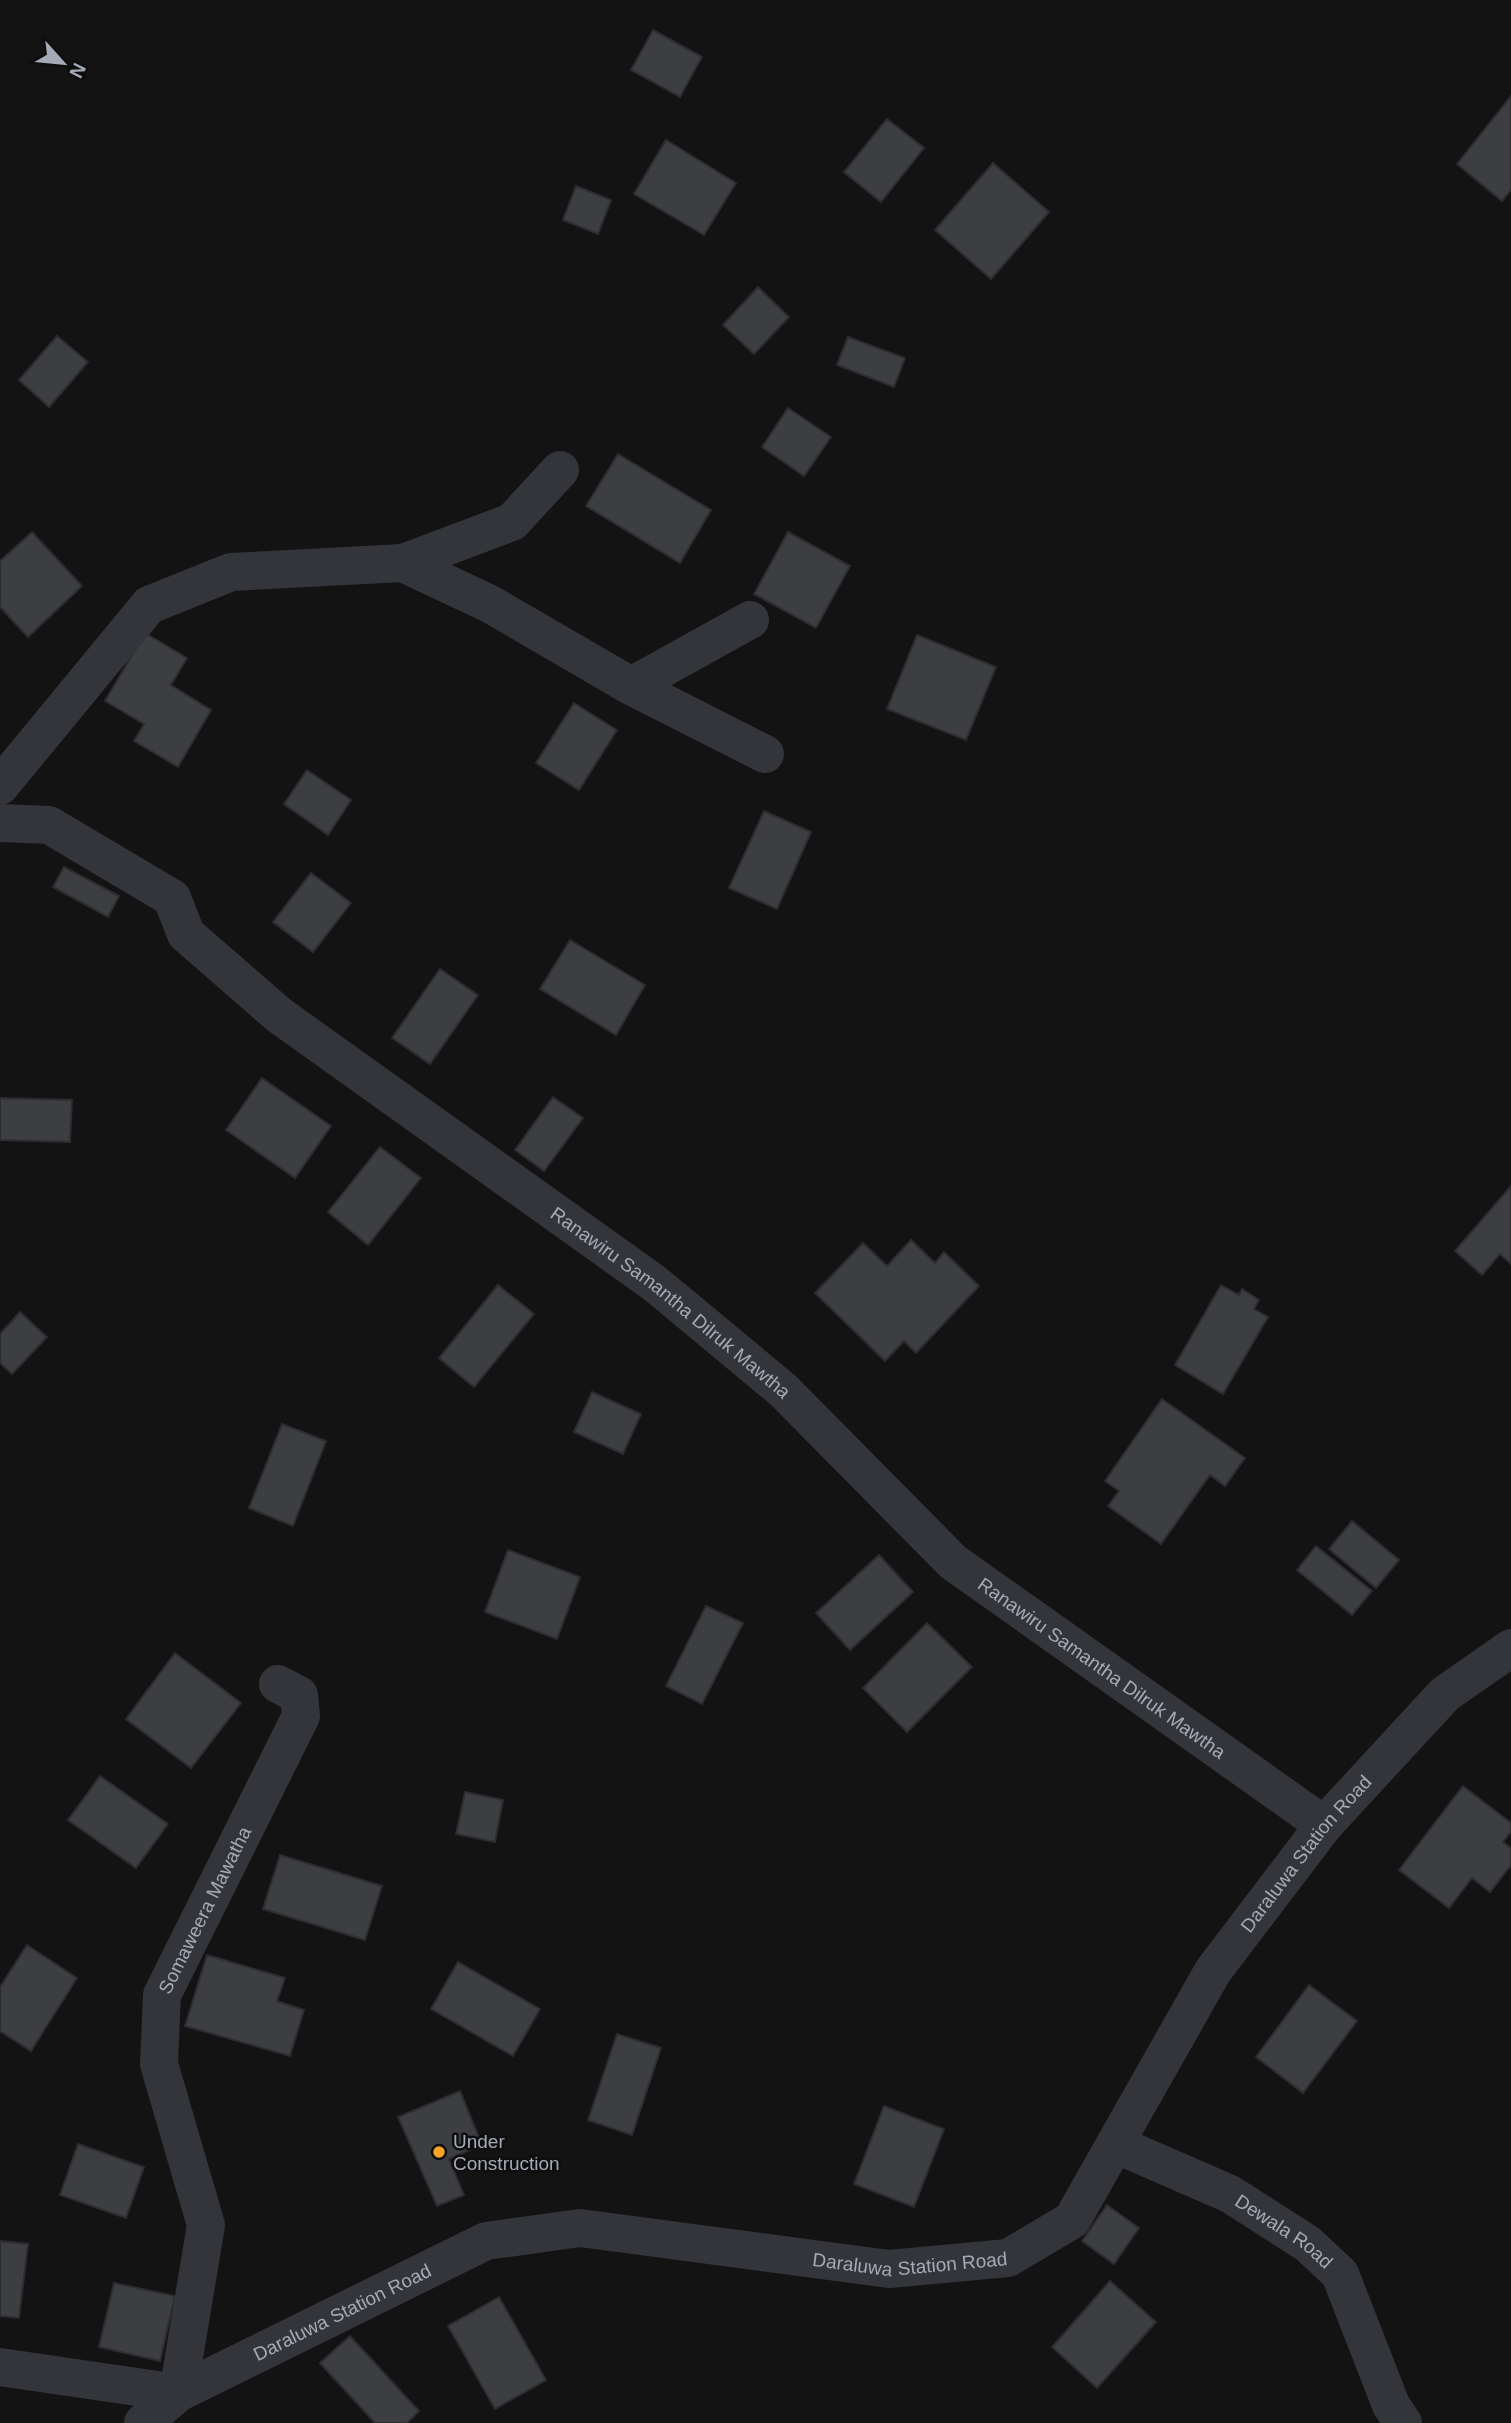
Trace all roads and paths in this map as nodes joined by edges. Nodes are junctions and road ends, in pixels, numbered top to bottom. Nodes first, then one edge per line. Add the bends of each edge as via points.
1 (560, 470) dead end
2 (403, 564) junction
3 (750, 620) dead end
4 (631, 686) junction
5 (765, 754) dead end
6 (0, 786) edge
7 (0, 823) edge
8 (1511, 1648) edge
9 (278, 1684) dead end
10 (1324, 1825) junction
11 (1115, 2144) junction
12 (0, 2367) edge
13 (178, 2393) junction
14 (144, 2423) edge
15 (1403, 2423) edge

1 - 2 street via 512,522
2 - 4 street via 490,604
2 - 6 street via 231,572 149,605
3 - 4 street
4 - 5 street
7 - 10 street, Ranawiru Samantha Dilruk Mawtha via 49,825 172,898 186,933 279,1015 654,1283 783,1390 953,1562
8 - 10 street, Daraluwa Station Road via 1445,1694
9 - 13 street, Somaweera Mawatha via 299,1695 301,1716 162,1995 159,2064 206,2225
10 - 11 street, Daraluwa Station Road via 1213,1971
11 - 13 street, Daraluwa Station Road via 1072,2220 1008,2258 889,2269 580,2228 486,2241
11 - 15 street, Dewala Road via 1230,2194 1308,2244 1340,2274 1391,2405
12 - 13 street
13 - 14 street, Daraluwa Station Road

